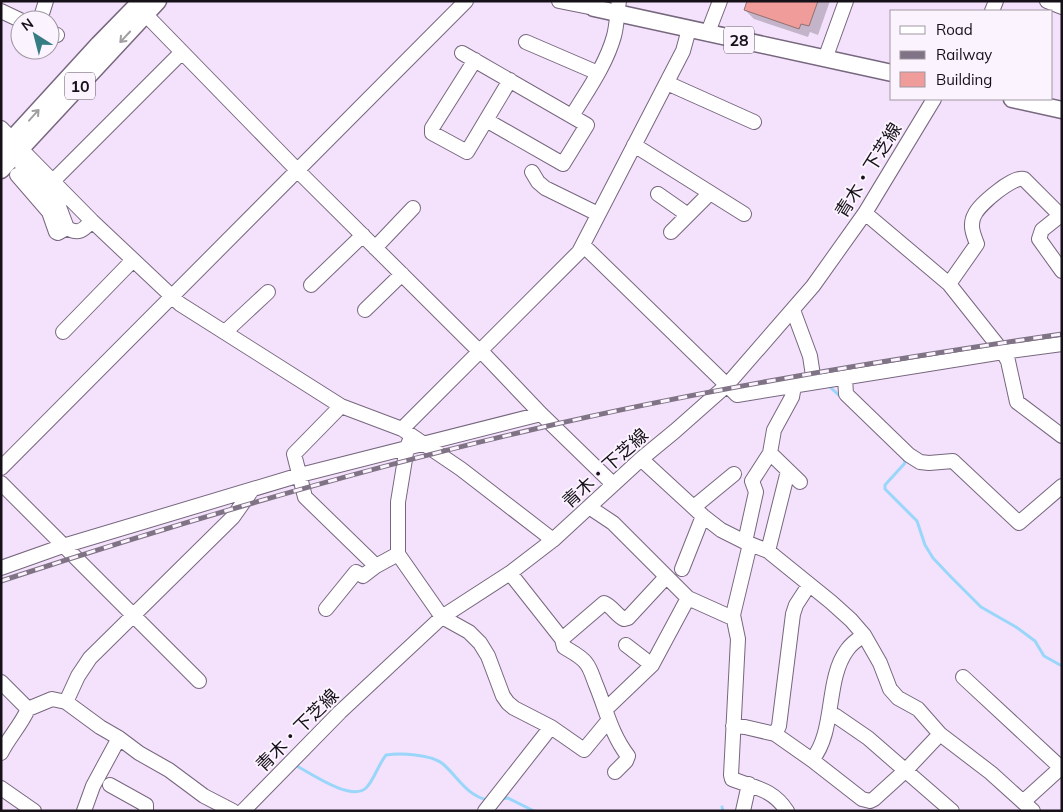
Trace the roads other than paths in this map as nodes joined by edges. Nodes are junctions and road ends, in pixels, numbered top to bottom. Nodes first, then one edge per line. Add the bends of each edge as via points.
1 (158, 1) edge
2 (466, 1) edge
3 (559, 1) edge
4 (720, 1) edge
5 (846, 1) edge
6 (592, 5) edge
7 (618, 7) edge
8 (144, 8) edge
9 (688, 30) junction
10 (710, 34) junction
11 (526, 42) dead end
12 (181, 53) junction
13 (462, 53) dead end
14 (826, 58) junction
15 (475, 60) junction
16 (598, 73) junction
17 (890, 73) edge
18 (510, 80) junction
19 (667, 83) junction
20 (933, 100) edge
21 (1017, 100) edge
22 (1062, 110) edge
23 (572, 116) junction
24 (486, 120) junction
25 (754, 122) dead end
26 (11, 138) edge
27 (634, 145) junction
28 (1, 151) edge
29 (13, 170) edge
30 (298, 171) junction
31 (532, 172) dead end
32 (53, 181) junction
33 (710, 193) junction
34 (658, 194) dead end
35 (413, 208) dead end
36 (865, 213) junction
37 (598, 214) junction
38 (744, 214) dead end
39 (1061, 214) edge
40 (688, 215) junction
41 (92, 221) junction
42 (671, 232) dead end
43 (363, 235) junction
44 (583, 245) junction
45 (375, 248) junction
46 (133, 260) junction
47 (1062, 271) edge
48 (402, 274) junction
49 (949, 284) junction
50 (311, 285) dead end
51 (268, 292) dead end
52 (172, 297) junction
53 (365, 310) dead end
54 (793, 310) junction
55 (63, 332) dead end
56 (225, 332) junction
57 (1062, 344) edge
58 (481, 351) junction
59 (1003, 352) junction
60 (845, 378) junction
61 (814, 382) junction
62 (727, 385) junction
63 (794, 386) junction
64 (340, 406) junction
65 (541, 414) junction
66 (1062, 436) edge
67 (411, 439) junction
68 (770, 453) junction
69 (641, 459) junction
70 (1, 468) edge
71 (788, 471) junction
72 (734, 474) dead end
73 (300, 475) junction
74 (800, 482) dead end
75 (1, 483) edge
76 (613, 484) junction
77 (1062, 486) edge
78 (252, 490) junction
79 (589, 507) junction
80 (698, 512) junction
81 (553, 540) junction
82 (747, 543) junction
83 (63, 546) junction
84 (768, 551) junction
85 (398, 554) junction
86 (376, 566) junction
87 (1, 568) edge
88 (682, 569) dead end
89 (510, 573) junction
90 (666, 577) junction
91 (809, 585) junction
92 (688, 598) junction
93 (326, 609) dead end
94 (134, 615) junction
95 (733, 616) junction
96 (442, 617) junction
97 (864, 635) junction
98 (562, 639) junction
99 (626, 645) dead end
100 (652, 665) junction
101 (963, 677) dead end
102 (199, 681) dead end
103 (1, 682) edge
104 (66, 702) junction
105 (28, 709) junction
106 (607, 715) junction
107 (829, 715) junction
108 (733, 726) junction
109 (551, 727) junction
110 (775, 734) junction
111 (940, 734) junction
112 (119, 738) junction
113 (1, 753) edge
114 (812, 760) junction
115 (906, 770) junction
116 (615, 772) dead end
117 (749, 784) junction
118 (110, 785) dead end
119 (1, 788) edge
120 (1028, 806) edge
121 (242, 810) edge
122 (34, 811) edge
123 (84, 811) edge
124 (146, 811) edge
125 (485, 811) edge
126 (743, 811) edge
127 (787, 811) edge
128 (952, 811) edge

1 - 8 main road, 10
2 - 30 street
3 - 6 street
4 - 10 street
5 - 14 street
6 - 7 main road, 28
7 - 9 main road, 28
7 - 16 street via 614,36
8 - 12 street
8 - 26 main road, 10 via 99,44
9 - 10 main road, 28
9 - 19 street via 683,51
10 - 14 main road, 28
11 - 16 street
12 - 30 street
12 - 32 street
13 - 15 street
14 - 17 main road, 28
15 - 18 street
15 - 24 street via 432,132 467,152
16 - 23 street
18 - 23 street
18 - 24 street
19 - 25 street
19 - 27 street
20 - 36 street, 青木・下芝線
21 - 22 main road
23 - 24 street via 587,125 563,164
26 - 28 main road, 10
26 - 29 main road, 10
26 - 32 street
27 - 33 street
27 - 37 street
29 - 41 street via 58,204 67,228 78,232
30 - 43 street
30 - 52 street
31 - 37 street via 545,188
32 - 41 street
33 - 38 street
33 - 40 street
34 - 40 street
35 - 45 street
36 - 49 street
36 - 54 street, 青木・下芝線
37 - 44 street
39 - 47 street via 1042,230 1039,239
39 - 49 street via 1024,179 1018,178 988,199 975,214 972,229 977,244
40 - 42 street
41 - 46 street
43 - 45 street
43 - 50 street
44 - 58 street
44 - 62 street
45 - 48 street
46 - 52 street
46 - 55 street
48 - 53 street
48 - 58 street
49 - 59 street
51 - 56 street
52 - 56 street
52 - 70 street
54 - 61 street via 810,356
54 - 62 street, 青木・下芝線
56 - 64 street
57 - 59 street
58 - 65 street
58 - 67 street
59 - 60 street
59 - 66 street via 1017,402
60 - 61 street
60 - 77 street via 846,394 902,449 920,462 953,461 1019,523
61 - 63 street
62 - 63 street via 737,395
62 - 69 street, 青木・下芝線
63 - 68 street via 792,397 774,430
64 - 67 street
64 - 73 street via 294,454
65 - 67 street
65 - 76 street
67 - 73 street
67 - 81 street via 461,469
67 - 85 street via 398,502
68 - 71 street
68 - 82 street via 752,481 756,492
69 - 76 street, 青木・下芝線
69 - 80 street
71 - 74 street
71 - 84 street
72 - 80 street
73 - 78 street
73 - 86 street via 305,497
75 - 83 street
76 - 79 street, 青木・下芝線
78 - 83 street
78 - 94 street via 233,517
79 - 81 street, 青木・下芝線
79 - 90 street via 613,523
80 - 82 street via 721,530
80 - 88 street
81 - 89 street, 青木・下芝線
82 - 84 street
82 - 95 street
83 - 87 street
83 - 94 street
84 - 91 street
85 - 86 street
85 - 96 street
86 - 93 street via 364,576 356,572
89 - 96 street, 青木・下芝線
89 - 98 street
90 - 92 street
90 - 98 street via 628,618 619,617 604,604
91 - 97 street
91 - 110 street via 793,614 779,726
92 - 95 street
92 - 100 street
94 - 102 street
94 - 104 street via 90,658
95 - 108 street via 738,639
96 - 109 street via 480,643 508,703
96 - 121 street, 青木・下芝線
97 - 107 street via 851,645 841,661
97 - 111 street via 890,689 898,698 918,709
98 - 106 street via 564,647 588,666
99 - 100 street
100 - 106 street
101 - 120 street via 1059,766
103 - 105 street
104 - 105 street via 52,699
104 - 112 street
105 - 113 street
106 - 109 street via 584,750
106 - 116 street via 628,756
107 - 114 street via 818,753
107 - 115 street via 836,716 868,738
108 - 110 street
108 - 117 street via 732,779
109 - 125 street
110 - 114 street
111 - 115 street
111 - 120 street
112 - 121 street via 204,796
112 - 123 street via 93,786
114 - 115 street via 866,801 874,799
115 - 128 street
117 - 126 street
117 - 127 street via 772,794
118 - 124 street via 146,805
119 - 122 street

